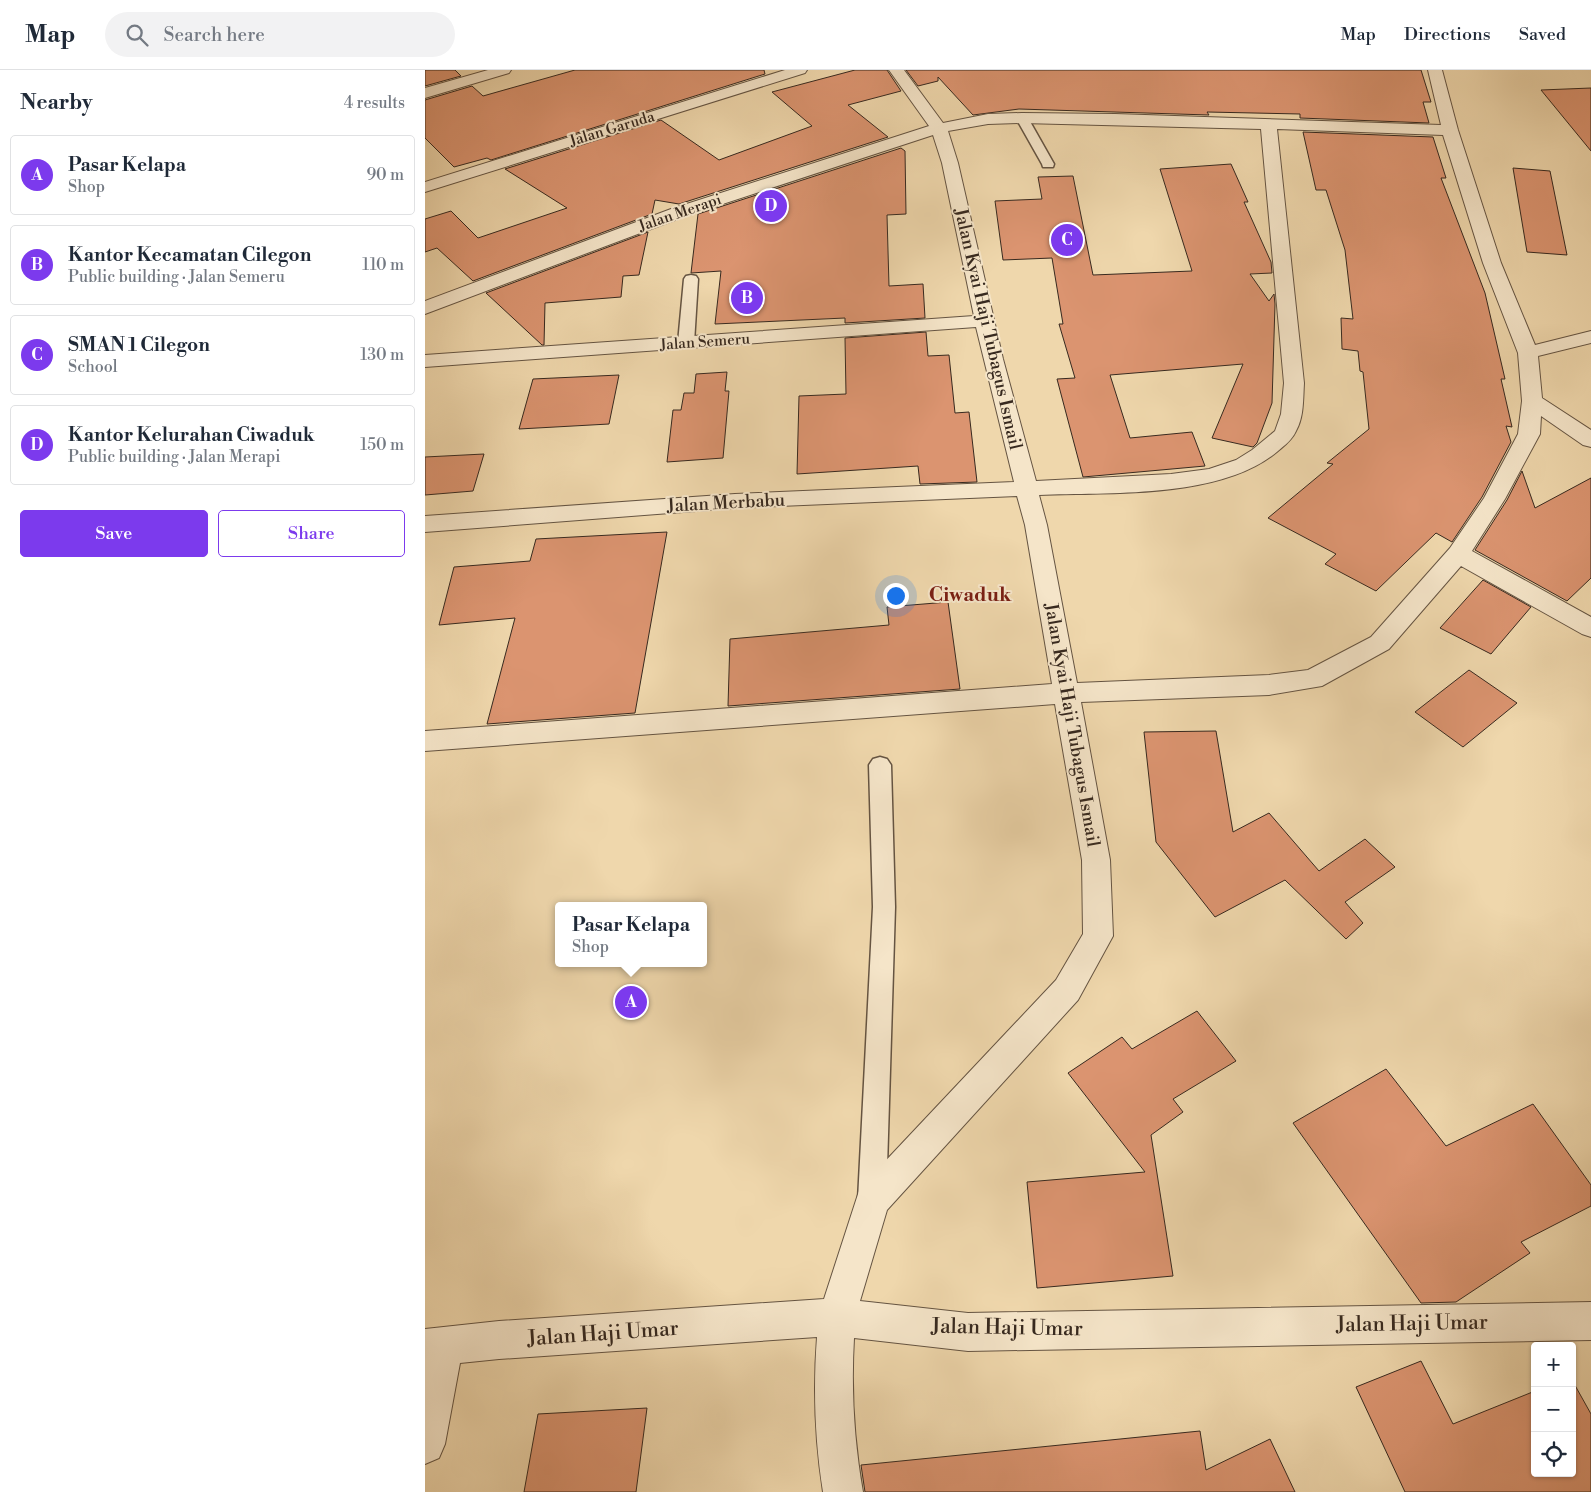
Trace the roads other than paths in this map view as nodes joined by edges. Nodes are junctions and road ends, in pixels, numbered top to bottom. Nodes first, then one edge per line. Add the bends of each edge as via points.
1 (504, 70) edge
2 (799, 70) edge
3 (896, 70) edge
4 (1435, 70) edge
5 (425, 93) edge
6 (1022, 118) junction
7 (1269, 125) junction
8 (939, 128) junction
9 (1450, 130) junction
10 (1048, 164) dead end
11 (425, 188) edge
12 (691, 279) dead end
13 (425, 308) edge
14 (984, 321) junction
15 (1591, 337) edge
16 (687, 343) junction
17 (1528, 353) junction
18 (425, 361) edge
19 (1533, 401) junction
20 (1591, 440) edge
21 (1027, 489) junction
22 (425, 524) edge
23 (1458, 554) junction
24 (1591, 628) edge
25 (1066, 693) junction
26 (425, 741) edge
27 (880, 765) dead end
28 (871, 1200) junction
29 (837, 1317) junction
30 (1591, 1321) edge
31 (435, 1347) edge
32 (425, 1444) edge
33 (843, 1492) edge

1 - 5 street
2 - 11 street, Jalan Garuda
3 - 8 street, Jalan Kyai Haji Tubagus Ismail
4 - 9 street
6 - 7 street, Jalan Merapi
6 - 8 street, Jalan Merapi via 988,119
6 - 10 lane
7 - 9 street, Jalan Merapi
7 - 21 street, Jalan Merbabu via 1294,383 1292,410 1285,433 1267,451 1239,468 1193,479
8 - 13 street, Jalan Merapi via 677,212
8 - 14 street, Jalan Kyai Haji Tubagus Ismail via 950,163
9 - 17 street via 1492,263
12 - 16 lane
14 - 16 street, Jalan Semeru
14 - 21 street, Jalan Kyai Haji Tubagus Ismail
15 - 17 street
16 - 18 street, Jalan Semeru
17 - 19 street
19 - 20 street
19 - 23 street via 1529,434 1494,499
21 - 22 street, Jalan Merbabu via 735,501
21 - 25 street, Jalan Kyai Haji Tubagus Ismail
23 - 24 street
23 - 25 street via 1380,643 1313,679 1269,685
25 - 26 street
25 - 28 street, Jalan Kyai Haji Tubagus Ismail via 1096,860 1097,936 1067,990
27 - 28 lane via 884,907
28 - 29 street, Jalan Kyai Haji Tubagus Ismail
29 - 30 street, Jalan Haji Umar via 968,1332
29 - 31 street, Jalan Haji Umar
29 - 33 street, Jalan Kyai Haji Tubagus Ismail via 833,1373 837,1456
31 - 32 street

